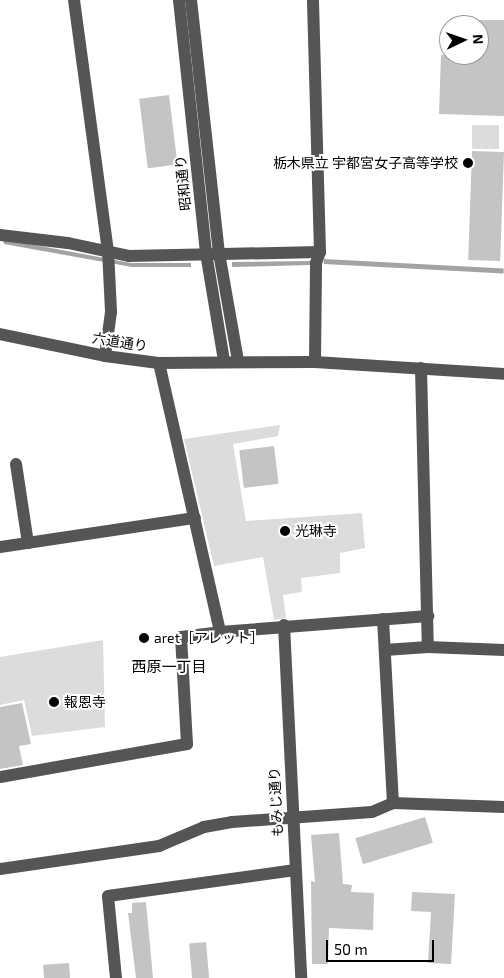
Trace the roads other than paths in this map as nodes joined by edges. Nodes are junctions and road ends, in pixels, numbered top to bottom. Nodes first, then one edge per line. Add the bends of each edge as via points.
1 (74, 0) edge
2 (179, 0) edge
3 (191, 0) edge
4 (313, 0) edge
5 (0, 235) edge
6 (108, 250) junction
7 (320, 252) junction
8 (212, 253) junction
9 (0, 334) edge
10 (105, 356) junction
11 (224, 361) junction
12 (238, 361) junction
13 (316, 362) junction
14 (159, 363) junction
15 (421, 368) junction
16 (504, 374) edge
17 (16, 464) dead end
18 (195, 518) junction
19 (28, 543) junction
20 (0, 547) edge
21 (428, 616) junction
22 (382, 619) junction
23 (284, 625) junction
24 (220, 632) junction
25 (428, 647) junction
26 (385, 650) junction
27 (504, 650) edge
28 (0, 777) edge
29 (393, 803) junction
30 (504, 807) edge
31 (291, 816) junction
32 (0, 869) edge
33 (295, 870) junction
34 (116, 978) edge
35 (301, 978) edge

1 - 6 street
2 - 8 street, 昭和通り
3 - 8 street, 昭和通り
4 - 7 street
5 - 6 street
6 - 8 street via 129,256
6 - 10 street via 111,312
7 - 8 street
7 - 13 street via 316,263
8 - 11 street, 昭和通り
8 - 12 street, 昭和通り
9 - 10 street, 六道通り
10 - 14 street, 六道通り
11 - 12 street, 六道通り
11 - 14 street, 六道通り
12 - 13 street, 六道通り
13 - 15 street, 六道通り
14 - 18 street
15 - 16 street, 六道通り
15 - 21 street
17 - 19 street
18 - 19 street
18 - 24 street
19 - 20 street
21 - 22 street
21 - 25 street
22 - 23 street
22 - 26 street
23 - 24 street
23 - 31 street, もみじ通り
24 - 28 street via 181,637 187,744
25 - 26 street
25 - 27 street
26 - 29 street
29 - 30 street
29 - 31 street via 372,812
31 - 32 street via 204,827 159,846
31 - 33 street, もみじ通り
33 - 34 street via 108,896
33 - 35 street, もみじ通り

